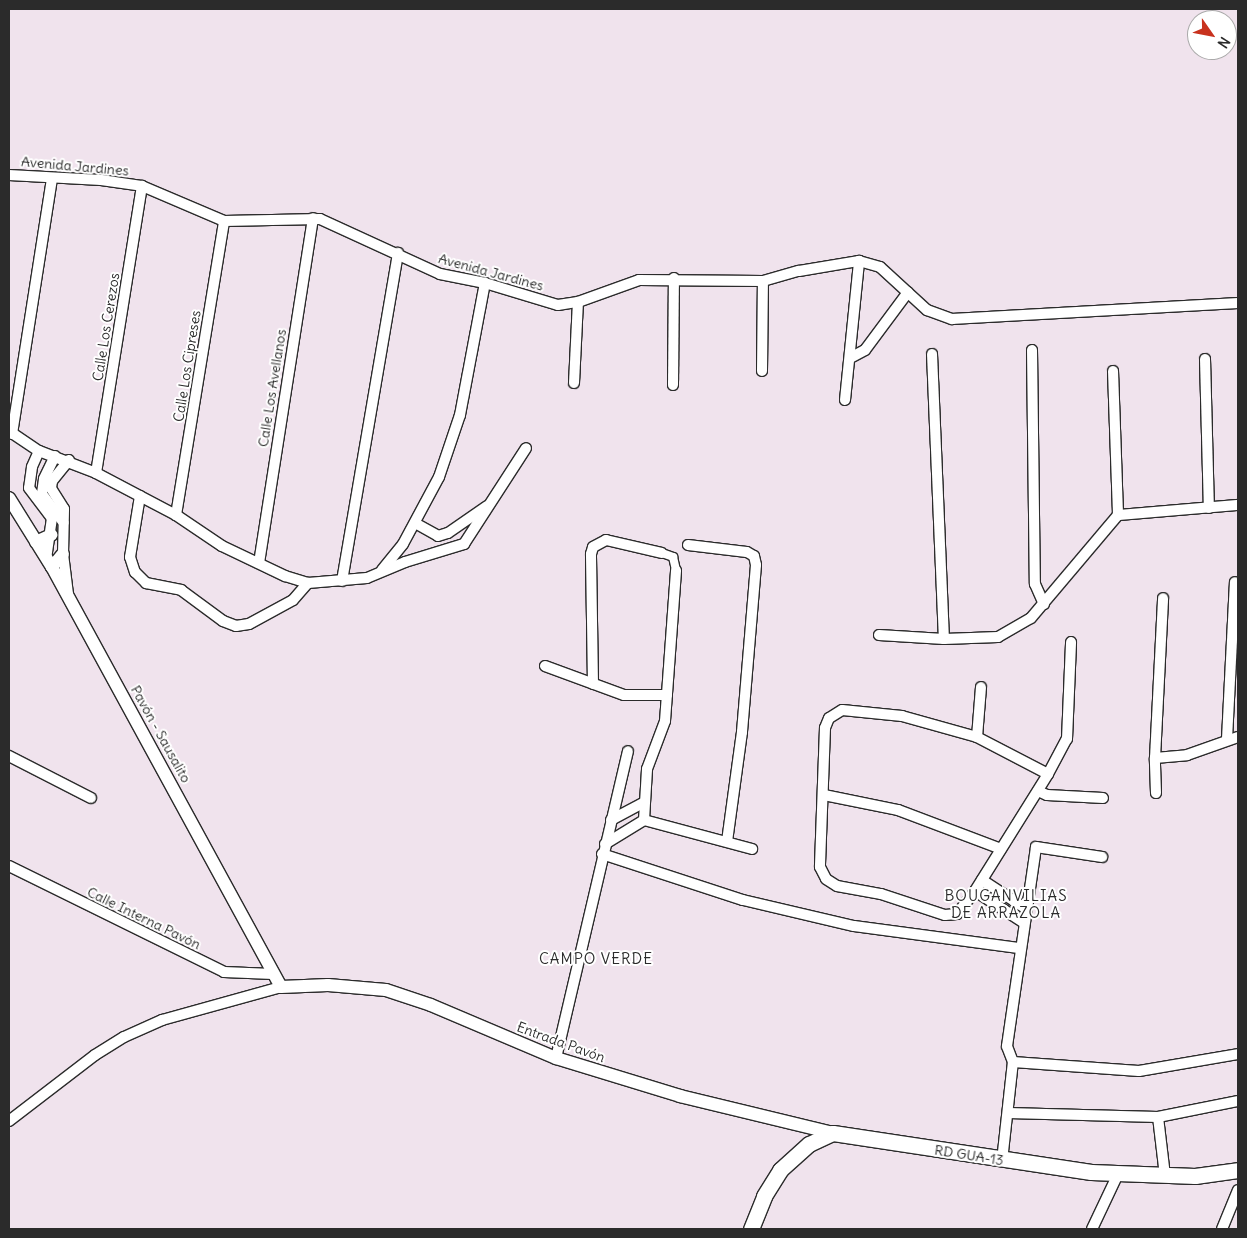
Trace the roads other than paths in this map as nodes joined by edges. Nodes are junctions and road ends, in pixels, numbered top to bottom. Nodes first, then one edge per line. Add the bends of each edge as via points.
1 (9, 175) edge
2 (52, 178) junction
3 (142, 186) junction
4 (313, 218) junction
5 (224, 221) junction
6 (398, 252) junction
7 (859, 261) junction
8 (674, 278) junction
9 (763, 281) junction
10 (485, 283) junction
11 (908, 292) junction
12 (578, 302) junction
13 (1238, 302) edge
14 (1032, 350) dead end
15 (932, 354) dead end
16 (850, 358) junction
17 (1206, 359) dead end
18 (762, 371) dead end
19 (1113, 371) dead end
20 (574, 383) dead end
21 (673, 385) dead end
22 (845, 400) dead end
23 (11, 432) edge
24 (526, 448) dead end
25 (40, 451) junction
26 (55, 456) junction
27 (69, 460) junction
28 (96, 473) junction
29 (140, 496) junction
30 (9, 498) edge
31 (493, 501) junction
32 (1238, 505) edge
33 (1209, 508) junction
34 (176, 515) junction
35 (1118, 515) junction
36 (64, 523) junction
37 (415, 523) junction
38 (51, 535) junction
39 (36, 542) junction
40 (688, 545) dead end
41 (662, 553) joint
42 (64, 554) junction
43 (49, 563) junction
44 (259, 563) junction
45 (676, 570) joint
46 (382, 571) junction
47 (342, 581) junction
48 (1235, 582) dead end
49 (308, 583) junction
50 (68, 598) junction
51 (1163, 598) dead end
52 (1044, 604) junction
53 (879, 635) dead end
54 (944, 639) junction
55 (1071, 642) dead end
56 (545, 666) dead end
57 (593, 684) junction
58 (981, 687) dead end
59 (667, 695) junction
60 (977, 737) junction
61 (1238, 737) edge
62 (1227, 739) junction
63 (628, 750) dead end
64 (9, 756) edge
65 (1155, 758) junction
66 (1048, 774) junction
67 (1038, 791) junction
68 (1156, 793) dead end
69 (824, 795) junction
70 (91, 798) dead end
71 (1103, 798) dead end
72 (645, 802) junction
73 (611, 820) junction
74 (644, 820) junction
75 (726, 841) junction
76 (603, 849) junction
77 (752, 849) dead end
78 (1001, 849) junction
79 (1102, 857) dead end
80 (9, 866) edge
81 (982, 880) junction
82 (975, 891) junction
83 (1025, 908) junction
84 (1023, 922) junction
85 (1019, 948) junction
86 (273, 974) junction
87 (281, 987) junction
88 (1238, 1054) edge
89 (556, 1058) junction
90 (1013, 1062) junction
91 (1238, 1101) edge
92 (1008, 1113) junction
93 (1158, 1117) junction
94 (9, 1121) edge
95 (833, 1133) junction
96 (1002, 1161) junction
97 (1238, 1170) edge
98 (1118, 1174) junction
99 (1165, 1176) junction
100 (1238, 1190) edge
101 (750, 1229) edge
102 (1092, 1229) edge
103 (1222, 1229) edge

1 - 2 street, Avenida Jardines
2 - 3 street, Avenida Jardines
2 - 23 street
3 - 5 street, Avenida Jardines
3 - 28 street, Calle Los Cerezos
4 - 5 street, Avenida Jardines
4 - 6 street, Avenida Jardines
4 - 44 street, Calle Los Avellanos
5 - 34 street, Calle Los Cipreses
6 - 10 street, Avenida Jardines via 440,274
6 - 47 street
7 - 9 street, Avenida Jardines
7 - 11 street, Avenida Jardines via 886,271
7 - 16 street
8 - 9 street, Avenida Jardines
8 - 12 street, Avenida Jardines via 639,280
8 - 21 street
9 - 18 street
10 - 12 street, Avenida Jardines via 558,305
10 - 37 street via 460,415 439,478
11 - 13 street via 926,310 952,319
11 - 16 street via 864,350
12 - 20 street
14 - 52 street via 1035,584
15 - 54 street
16 - 22 street
17 - 33 street
19 - 35 street
23 - 25 street
24 - 31 street
25 - 26 street
25 - 38 street via 32,467 29,488 52,518
26 - 27 street
26 - 36 street via 44,479 42,494
27 - 28 street
27 - 36 street via 52,481 51,488 63,502
28 - 29 street
29 - 34 street
29 - 49 street via 130,557 135,572 146,583 181,590 223,622 243,626 292,600
30 - 39 street, Pavón - Sausalito
31 - 37 street via 448,533 438,536
31 - 46 street via 464,544
32 - 33 street
33 - 35 street
34 - 44 street via 222,546
35 - 52 street
36 - 42 street
37 - 46 street
38 - 39 street
38 - 43 street
39 - 43 street, Pavón - Sausalito
40 - 75 street via 747,552 754,556 756,565 742,732
41 - 45 street via 673,557
41 - 57 street via 606,540 593,547
42 - 43 street
42 - 50 street
43 - 50 street, Pavón - Sausalito
44 - 49 street
45 - 59 street
46 - 47 street via 367,578
47 - 49 street
48 - 62 street
50 - 86 street, Pavón - Sausalito
51 - 65 street
52 - 54 street via 1031,618 998,637
53 - 54 street
55 - 66 street via 1066,739
56 - 57 street
57 - 59 street via 624,695
58 - 60 street
59 - 72 street via 665,721 648,762
60 - 66 street
60 - 69 street via 902,716 842,710 829,718 825,728
61 - 62 street
62 - 65 street via 1187,755
63 - 73 street
64 - 70 street
65 - 68 street
66 - 67 street
67 - 71 street via 1047,795
67 - 78 street
69 - 78 street via 898,810
69 - 82 street via 820,867 826,879 837,886 881,894 945,915 957,914
72 - 73 street
72 - 74 street
73 - 76 street
74 - 75 street
74 - 76 street
75 - 77 street
76 - 85 street via 743,900 854,926
76 - 89 street
78 - 81 street
79 - 83 street via 1036,847
80 - 86 street, Calle Interna Pavón via 224,972
81 - 82 street
81 - 83 street
82 - 84 street
83 - 84 street
84 - 85 street
85 - 90 street via 1007,1046
86 - 87 street, Pavón - Sausalito
87 - 89 street, Entrada Pavón via 328,985 386,990
87 - 94 street via 162,1020 124,1037 95,1055
88 - 90 street via 1139,1071
89 - 95 street, Entrada Pavón via 680,1096
90 - 92 street
91 - 93 street
92 - 93 street
92 - 96 street
93 - 99 street
95 - 96 main road, RD GUA-13
95 - 101 main road via 809,1144 780,1170
96 - 98 main road, RD GUA-13
97 - 99 main road, RD GUA-13
98 - 99 main road, RD GUA-13
98 - 102 street
100 - 103 street

